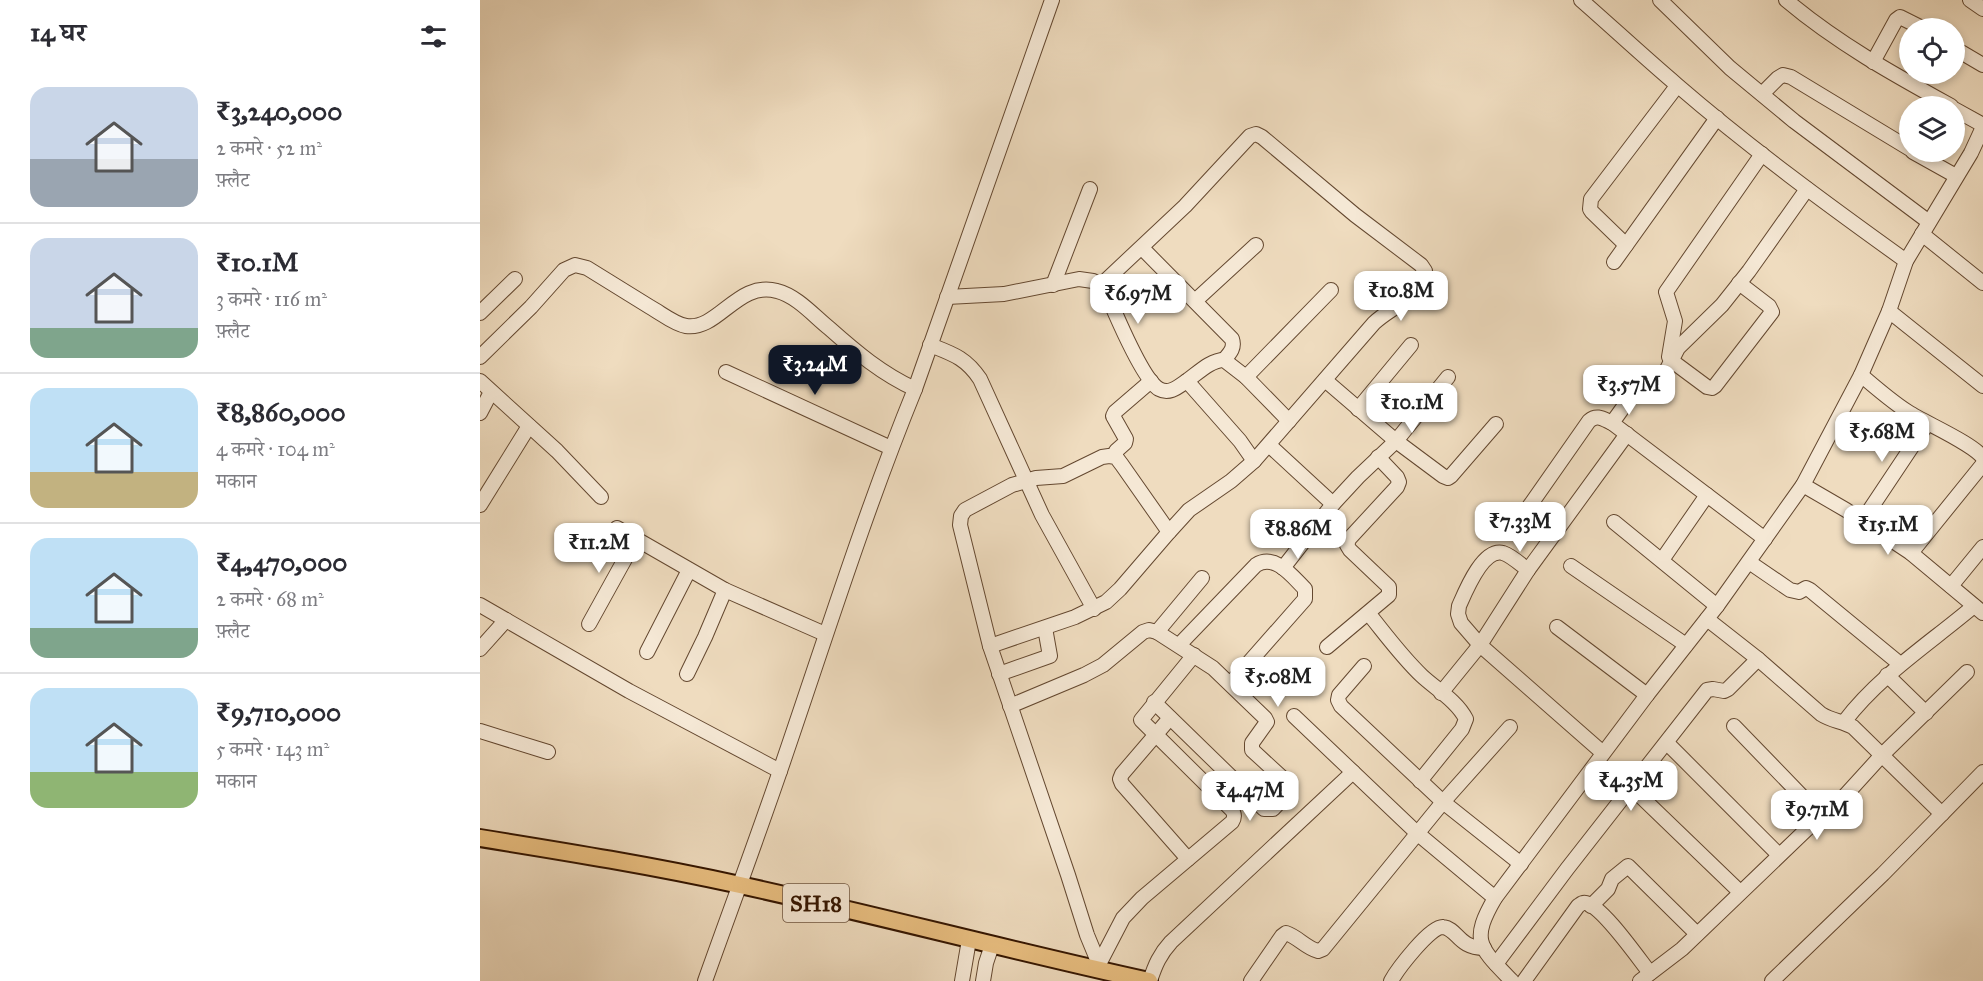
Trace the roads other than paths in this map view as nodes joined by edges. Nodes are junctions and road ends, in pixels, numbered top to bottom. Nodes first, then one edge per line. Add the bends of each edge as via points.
1 (1052, 0) edge
2 (1581, 0) edge
3 (1659, 0) edge
4 (1970, 0) edge
5 (1791, 1) edge
6 (1983, 9) edge
7 (1902, 18) edge
8 (1965, 55) edge
9 (1873, 62) junction
10 (1983, 66) edge
11 (1899, 72) edge
12 (1922, 84) edge
13 (1677, 86) junction
14 (1762, 94) junction
15 (1938, 96) edge
16 (1717, 118) junction
17 (1965, 118) edge
18 (1982, 131) edge
19 (1899, 143) edge
20 (1762, 154) junction
21 (1931, 162) edge
22 (1956, 176) junction
23 (1090, 189) dead end
24 (1807, 189) junction
25 (1925, 228) junction
26 (1256, 245) dead end
27 (1626, 245) junction
28 (1142, 248) junction
29 (1906, 261) junction
30 (1614, 262) dead end
31 (515, 279) dead end
32 (1739, 283) junction
33 (1983, 283) edge
34 (1053, 285) junction
35 (1101, 285) junction
36 (1330, 290) dead end
37 (947, 297) junction
38 (1195, 301) junction
39 (1889, 311) junction
40 (480, 313) edge
41 (930, 345) junction
42 (1411, 345) dead end
43 (480, 357) edge
44 (1224, 360) junction
45 (1671, 361) junction
46 (726, 372) dead end
47 (1861, 375) junction
48 (1246, 377) junction
49 (1448, 377) dead end
50 (1325, 380) junction
51 (480, 381) edge
52 (1150, 381) junction
53 (1187, 381) junction
54 (1983, 386) edge
55 (915, 389) junction
56 (491, 392) junction
57 (1358, 409) junction
58 (480, 413) edge
59 (1289, 421) junction
60 (1612, 423) junction
61 (1496, 424) dead end
62 (1927, 424) junction
63 (529, 426) junction
64 (1627, 434) junction
65 (1396, 441) junction
66 (1269, 445) junction
67 (891, 448) junction
68 (1116, 457) junction
69 (1378, 458) junction
70 (1983, 458) edge
71 (1254, 461) junction
72 (1983, 465) edge
73 (1025, 480) junction
74 (1803, 484) junction
75 (1707, 495) junction
76 (601, 497) dead end
77 (1333, 504) junction
78 (480, 505) edge
79 (1863, 520) junction
80 (1519, 521) dead end
81 (1614, 522) dead end
82 (616, 528) dead end
83 (1169, 532) junction
84 (1765, 539) junction
85 (636, 540) junction
86 (1983, 547) edge
87 (1911, 553) junction
88 (1662, 560) junction
89 (1749, 562) junction
90 (1571, 566) dead end
91 (1283, 568) junction
92 (689, 570) junction
93 (1528, 570) junction
94 (1202, 578) dead end
95 (1951, 586) junction
96 (725, 590) junction
97 (480, 605) edge
98 (1717, 606) junction
99 (1094, 609) junction
100 (1980, 609) edge
101 (1369, 614) junction
102 (1707, 619) junction
103 (506, 620) junction
104 (589, 624) dead end
105 (1557, 627) dead end
106 (1045, 628) junction
107 (1157, 632) junction
108 (825, 634) junction
109 (1179, 645) junction
110 (1480, 645) junction
111 (1686, 645) junction
112 (481, 646) edge
113 (990, 646) junction
114 (1327, 647) dead end
115 (646, 652) dead end
116 (1194, 655) junction
117 (1758, 659) junction
118 (1900, 664) junction
119 (1364, 666) dead end
120 (1967, 672) dead end
121 (687, 674) dead end
122 (999, 674) junction
123 (1887, 675) junction
124 (1231, 683) junction
125 (1441, 693) junction
126 (1647, 695) junction
127 (1154, 702) junction
128 (1010, 706) junction
129 (1926, 713) junction
130 (1294, 716) dead end
131 (1170, 718) junction
132 (1844, 722) junction
133 (1734, 726) dead end
134 (1510, 727) dead end
135 (480, 731) edge
136 (1154, 735) junction
137 (1667, 743) junction
138 (548, 752) dead end
139 (1603, 753) junction
140 (1882, 755) junction
141 (780, 771) junction
142 (1353, 772) junction
143 (1983, 772) edge
144 (1420, 781) junction
145 (1631, 787) junction
146 (1443, 802) junction
147 (1942, 814) junction
148 (1822, 817) junction
149 (1417, 833) junction
150 (480, 838) edge
151 (1779, 855) junction
152 (1188, 859) junction
153 (1521, 864) junction
154 (740, 884) junction
155 (1740, 892) junction
156 (1495, 898) junction
157 (1591, 906) junction
158 (1697, 934) junction
159 (969, 940) junction
160 (992, 945) junction
161 (1484, 948) junction
162 (1496, 964) junction
163 (1097, 967) junction
164 (1645, 977) edge
165 (705, 981) edge
166 (962, 981) edge
167 (983, 981) edge
168 (1149, 981) edge
169 (1251, 981) edge
170 (1391, 981) edge
171 (1512, 981) edge
172 (1524, 981) edge
173 (1772, 981) edge

1 - 37 street
2 - 13 street
3 - 14 street
4 - 6 street
5 - 9 street via 1810,20
7 - 9 street via 1896,20
8 - 10 street
9 - 11 street
12 - 15 street
13 - 16 street
13 - 27 street via 1589,204 1592,212
14 - 19 street via 1778,78 1791,76
14 - 25 street
16 - 20 street
16 - 27 street
17 - 18 street
18 - 22 street
20 - 24 street
20 - 45 street via 1668,287 1675,321
21 - 22 street
22 - 25 street
23 - 34 street
24 - 29 street
24 - 32 street
25 - 29 street
25 - 33 street
26 - 38 street
27 - 30 street
28 - 35 street
28 - 38 street
28 - 50 street via 1250,136 1262,137 1425,271 1409,298 1379,319
29 - 39 street
31 - 40 street
32 - 45 street via 1678,348
32 - 45 street via 1772,312 1715,386 1707,387
34 - 35 street via 1079,279
34 - 37 street via 1004,294
35 - 52 street
36 - 48 street
37 - 41 street
38 - 44 street via 1232,339 1232,350
39 - 47 street
39 - 54 street
41 - 55 street
41 - 73 street via 971,366
42 - 57 street
43 - 55 street via 564,270 575,265 587,268 686,326 699,325 762,289 779,291 882,372
44 - 48 street
44 - 53 street via 1214,362
45 - 60 street via 1663,377 1640,384
46 - 67 street
47 - 62 street
47 - 74 street
48 - 59 street
49 - 65 street
50 - 57 street
50 - 59 street
51 - 56 street
52 - 53 street via 1166,391
52 - 68 street via 1113,416 1126,439
53 - 71 street
55 - 67 street
56 - 58 street
56 - 63 street
57 - 65 street
59 - 66 street
60 - 64 street
60 - 80 street via 1599,417 1589,421
61 - 65 street via 1448,478
62 - 70 street
62 - 79 street
63 - 76 street
63 - 78 street
64 - 75 street
64 - 93 street
65 - 69 street
66 - 71 street
66 - 77 street
67 - 108 street
68 - 73 street via 1102,457 1063,476
68 - 83 street
69 - 77 street
69 - 101 street via 1399,482 1348,539 1347,545 1389,587 1387,598
71 - 83 street via 1189,510
72 - 87 street
73 - 99 street
73 - 113 street via 965,510 961,516
74 - 79 street
74 - 84 street
75 - 84 street
75 - 88 street
77 - 91 street
79 - 87 street
81 - 88 street
82 - 85 street
83 - 99 street via 1120,590
84 - 89 street
85 - 92 street
85 - 104 street
86 - 95 street
87 - 95 street
88 - 98 street
89 - 98 street
89 - 118 street via 1790,590 1810,590
90 - 111 street
91 - 109 street via 1272,561 1263,560 1256,565
91 - 124 street via 1307,595
92 - 96 street
92 - 115 street
93 - 110 street
93 - 110 street via 1503,553 1493,553 1485,560 1458,614
94 - 107 street
95 - 100 street
96 - 108 street
96 - 121 street
97 - 103 street
98 - 102 street
99 - 106 street
100 - 118 street
101 - 114 street
101 - 125 street via 1420,675
102 - 111 street
102 - 117 street
103 - 112 street
103 - 141 street
105 - 126 street
106 - 113 street
106 - 122 street via 1050,657
107 - 109 street
107 - 128 street via 1143,633 1084,675
108 - 141 street
109 - 116 street
110 - 125 street
110 - 139 street
111 - 126 street
113 - 122 street
116 - 124 street
116 - 127 street
117 - 132 street via 1821,714
117 - 137 street via 1728,689 1707,690
118 - 123 street
119 - 144 street via 1338,700
120 - 129 street
122 - 128 street
123 - 129 street
123 - 132 street
124 - 131 street via 1265,718 1252,750 1291,787 1273,809 1264,809
125 - 144 street via 1466,719
126 - 139 street
127 - 131 street
127 - 136 street via 1141,720
128 - 163 street
129 - 140 street
130 - 142 street
131 - 136 street
132 - 140 street
133 - 148 street
134 - 146 street
135 - 138 street
136 - 152 street via 1120,779
136 - 152 street via 1235,813 1232,822
137 - 145 street
137 - 151 street
139 - 153 street
140 - 147 street
140 - 148 street
141 - 154 street
142 - 149 street
142 - 168 street via 1171,942 1161,953
143 - 147 street
144 - 146 street
145 - 155 street
145 - 162 street
146 - 149 street
146 - 153 street
147 - 173 street
148 - 151 street
149 - 156 street
149 - 169 street via 1323,950 1313,950 1286,933
150 - 154 main road, SH18
151 - 155 street
152 - 163 street via 1123,918
153 - 156 street
154 - 159 main road, SH18
154 - 165 street
155 - 158 street
156 - 161 street via 1482,923 1480,938
157 - 158 street via 1628,866
157 - 164 street via 1619,934
157 - 172 street via 1578,906
158 - 164 street
159 - 160 main road, SH18
159 - 166 street
160 - 163 main road, SH18
160 - 167 street
161 - 162 street
161 - 170 street via 1473,948 1449,930 1437,928
162 - 171 street
163 - 168 main road, SH18

